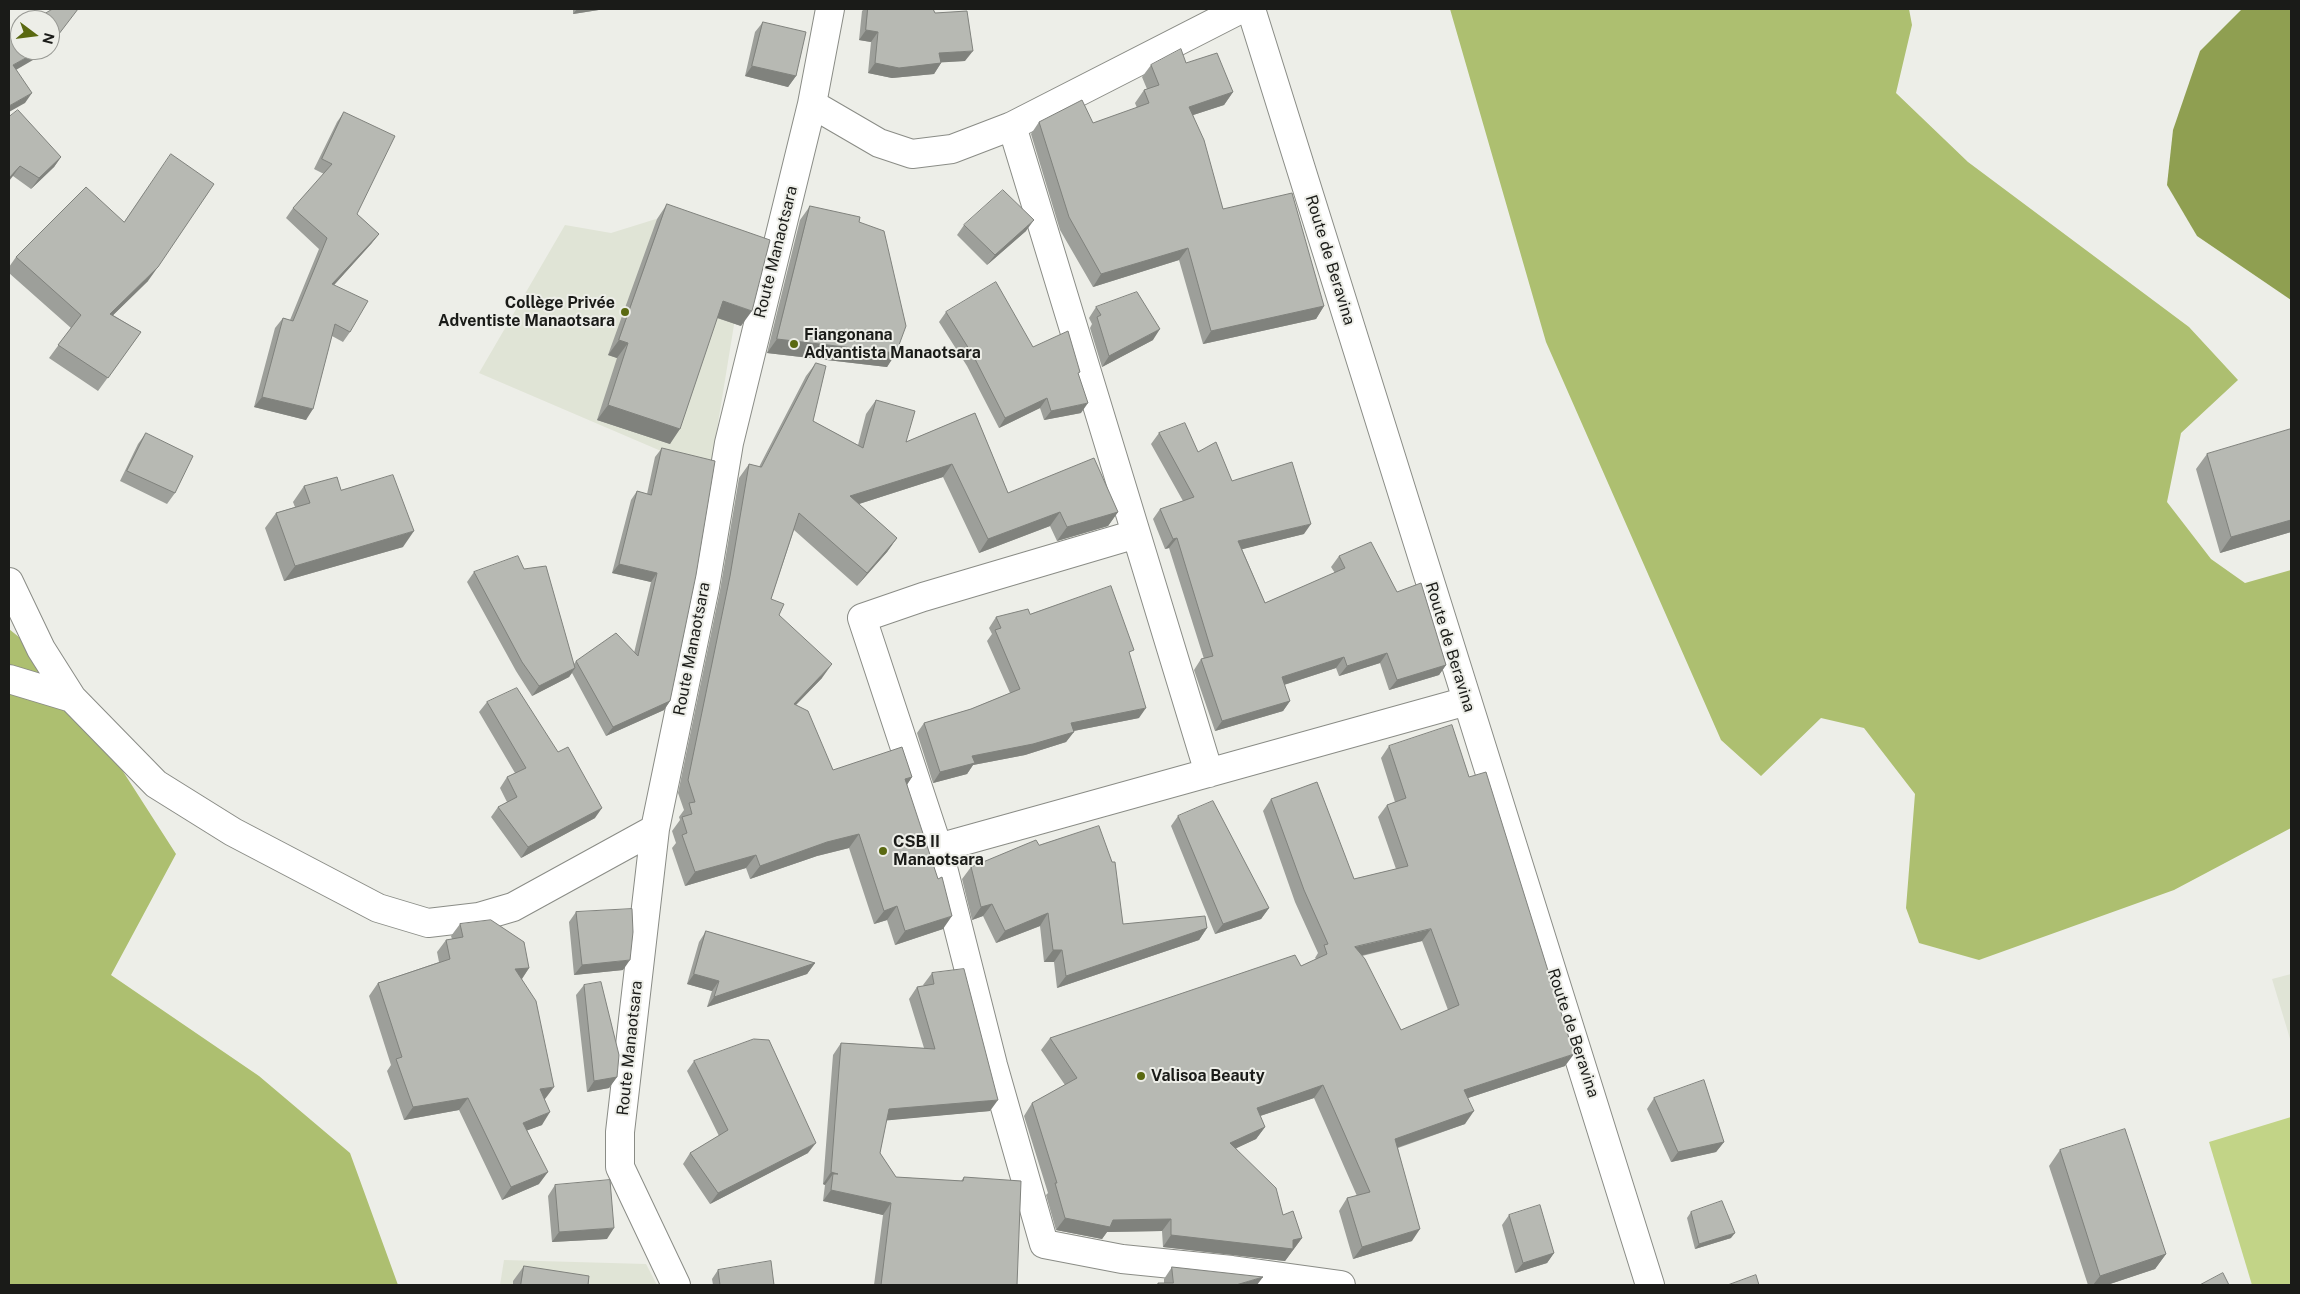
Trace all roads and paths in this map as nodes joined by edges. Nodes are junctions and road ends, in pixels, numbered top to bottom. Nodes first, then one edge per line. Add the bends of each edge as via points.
1 (830, 9) edge
2 (1241, 9) edge
3 (1251, 9) edge
4 (812, 104) junction
5 (1012, 126) junction
6 (1136, 534) junction
7 (9, 582) edge
8 (9, 679) edge
9 (72, 698) junction
10 (1467, 701) junction
11 (1209, 773) junction
12 (655, 829) junction
13 (938, 848) junction
14 (676, 1285) edge
15 (1341, 1285) edge
16 (1650, 1285) edge

1 - 4 street, Route Manaotsara
2 - 5 street
3 - 10 street, Route de Beravina
4 - 5 street via 879,143 912,154 952,149
4 - 12 street, Route Manaotsara via 728,443 705,587
5 - 6 street
6 - 11 street
6 - 13 street via 862,618
7 - 9 street via 41,649
8 - 9 street
9 - 12 street via 156,784 233,832 378,908 428,923 479,917 514,907
10 - 11 street
10 - 16 street, Route de Beravina
11 - 13 street
12 - 14 street, Route Manaotsara via 620,1132 620,1167
13 - 15 street via 993,1065 1044,1244 1122,1259

